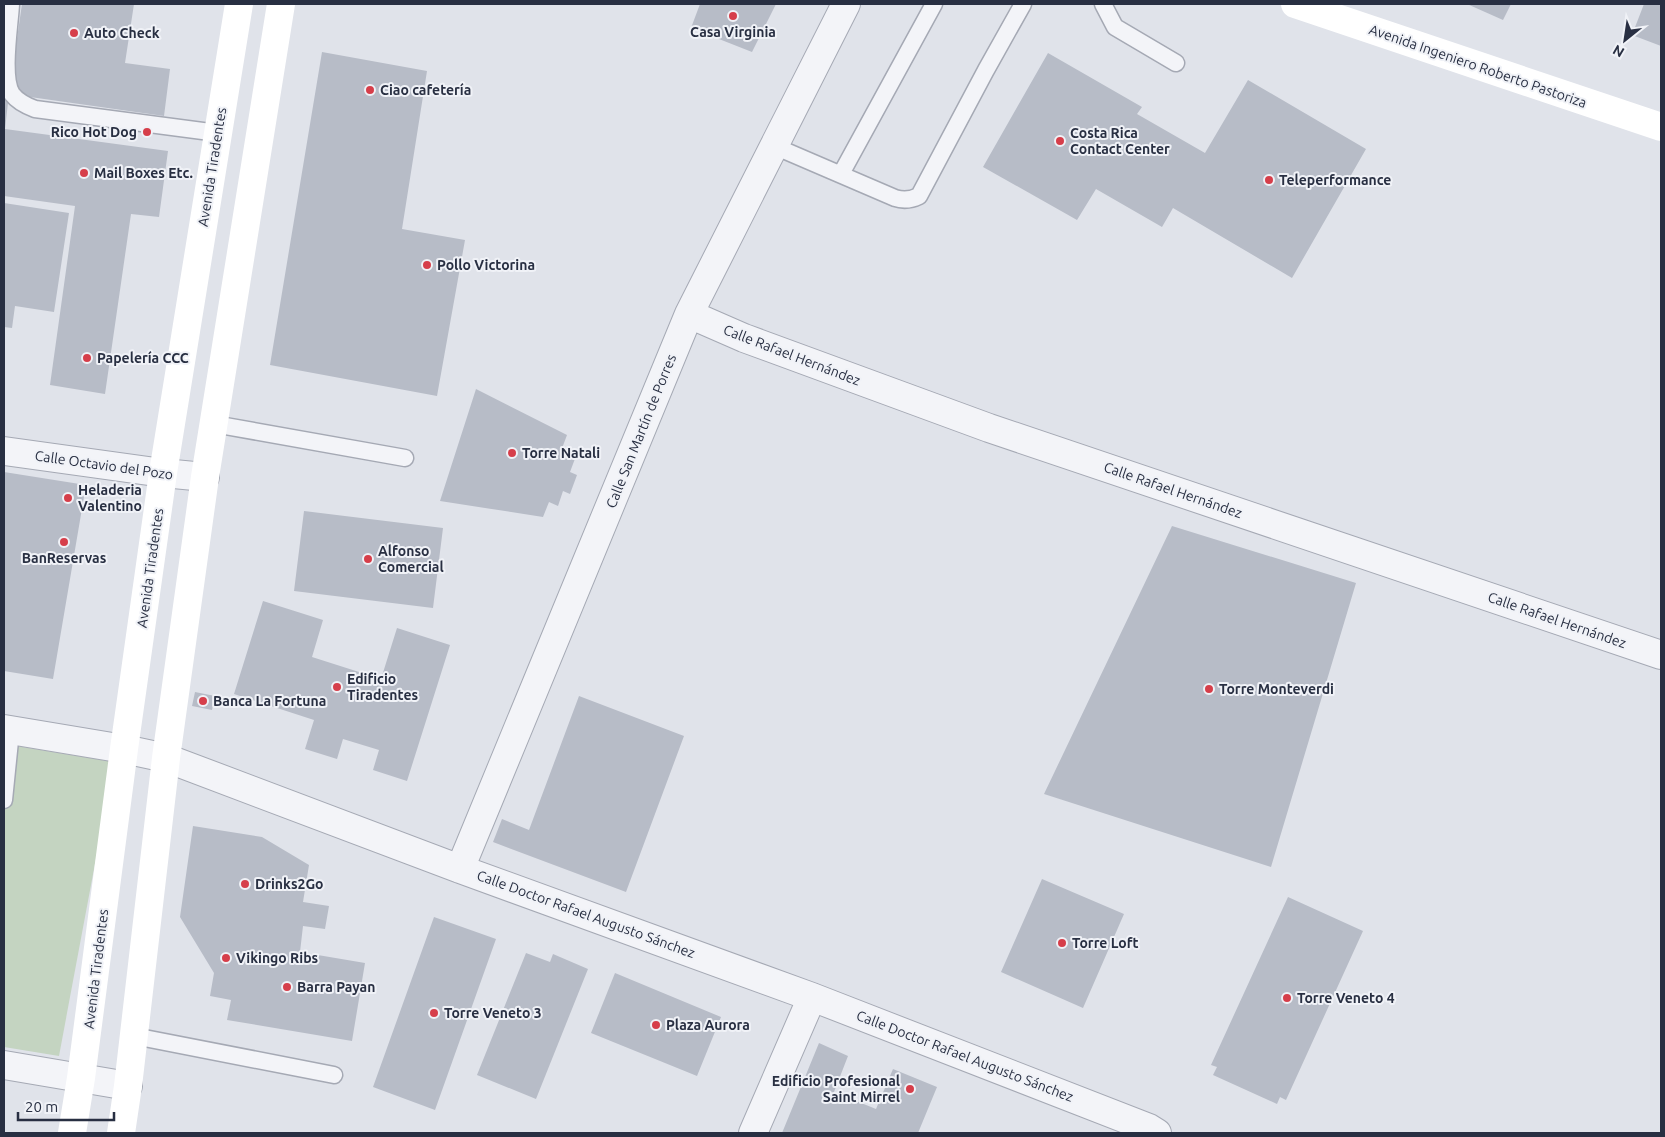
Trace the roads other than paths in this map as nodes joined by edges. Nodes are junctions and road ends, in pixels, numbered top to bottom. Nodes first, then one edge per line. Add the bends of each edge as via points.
1 (11, 4) edge
2 (239, 4) edge
3 (281, 4) edge
4 (846, 4) edge
5 (934, 4) edge
6 (1024, 4) edge
7 (1103, 4) edge
8 (1295, 4) edge
9 (1176, 63) dead end
10 (1661, 128) edge
11 (218, 133) junction
12 (774, 146) junction
13 (841, 174) junction
14 (689, 314) junction
15 (214, 424) junction
16 (4, 451) edge
17 (405, 458) dead end
18 (163, 473) junction
19 (205, 477) junction
20 (1661, 655) edge
21 (7, 730) edge
22 (124, 750) junction
23 (166, 758) junction
24 (4, 800) edge
25 (460, 869) junction
26 (812, 997) junction
27 (134, 1036) junction
28 (4, 1065) edge
29 (334, 1076) dead end
30 (81, 1078) junction
31 (128, 1086) junction
32 (72, 1133) edge
33 (121, 1133) edge
34 (753, 1133) edge
35 (1158, 1133) edge

1 - 11 lane via 6,73 12,93 26,106
2 - 11 main road, Avenida Tiradentes
3 - 15 main road
4 - 12 street, Calle San Martín de Porres
5 - 13 lane
6 - 13 lane via 919,196 903,201
7 - 9 lane via 1115,27
8 - 10 main road, Avenida Ingeniero Roberto Pastoriza
11 - 18 main road, Avenida Tiradentes
12 - 13 lane
12 - 14 street, Calle San Martín de Porres
14 - 20 street, Calle Rafael Hernández via 744,338 989,428
14 - 25 street, Calle San Martín de Porres
15 - 17 lane
15 - 19 main road
16 - 18 street, Calle Octavio del Pozo
18 - 19 street, Calle Octavio del Pozo
18 - 22 main road, Avenida Tiradentes
19 - 23 main road
21 - 22 street, Calle Doctor Rafael Augusto Sánchez
21 - 24 lane
22 - 23 street, Calle Doctor Rafael Augusto Sánchez
22 - 30 main road, Avenida Tiradentes
23 - 25 street, Calle Doctor Rafael Augusto Sánchez
23 - 27 main road
25 - 26 street, Calle Doctor Rafael Augusto Sánchez
26 - 34 street
26 - 35 street, Calle Doctor Rafael Augusto Sánchez
27 - 29 lane
27 - 31 main road
28 - 30 street
30 - 31 street
30 - 32 main road, Avenida Tiradentes
31 - 33 main road

